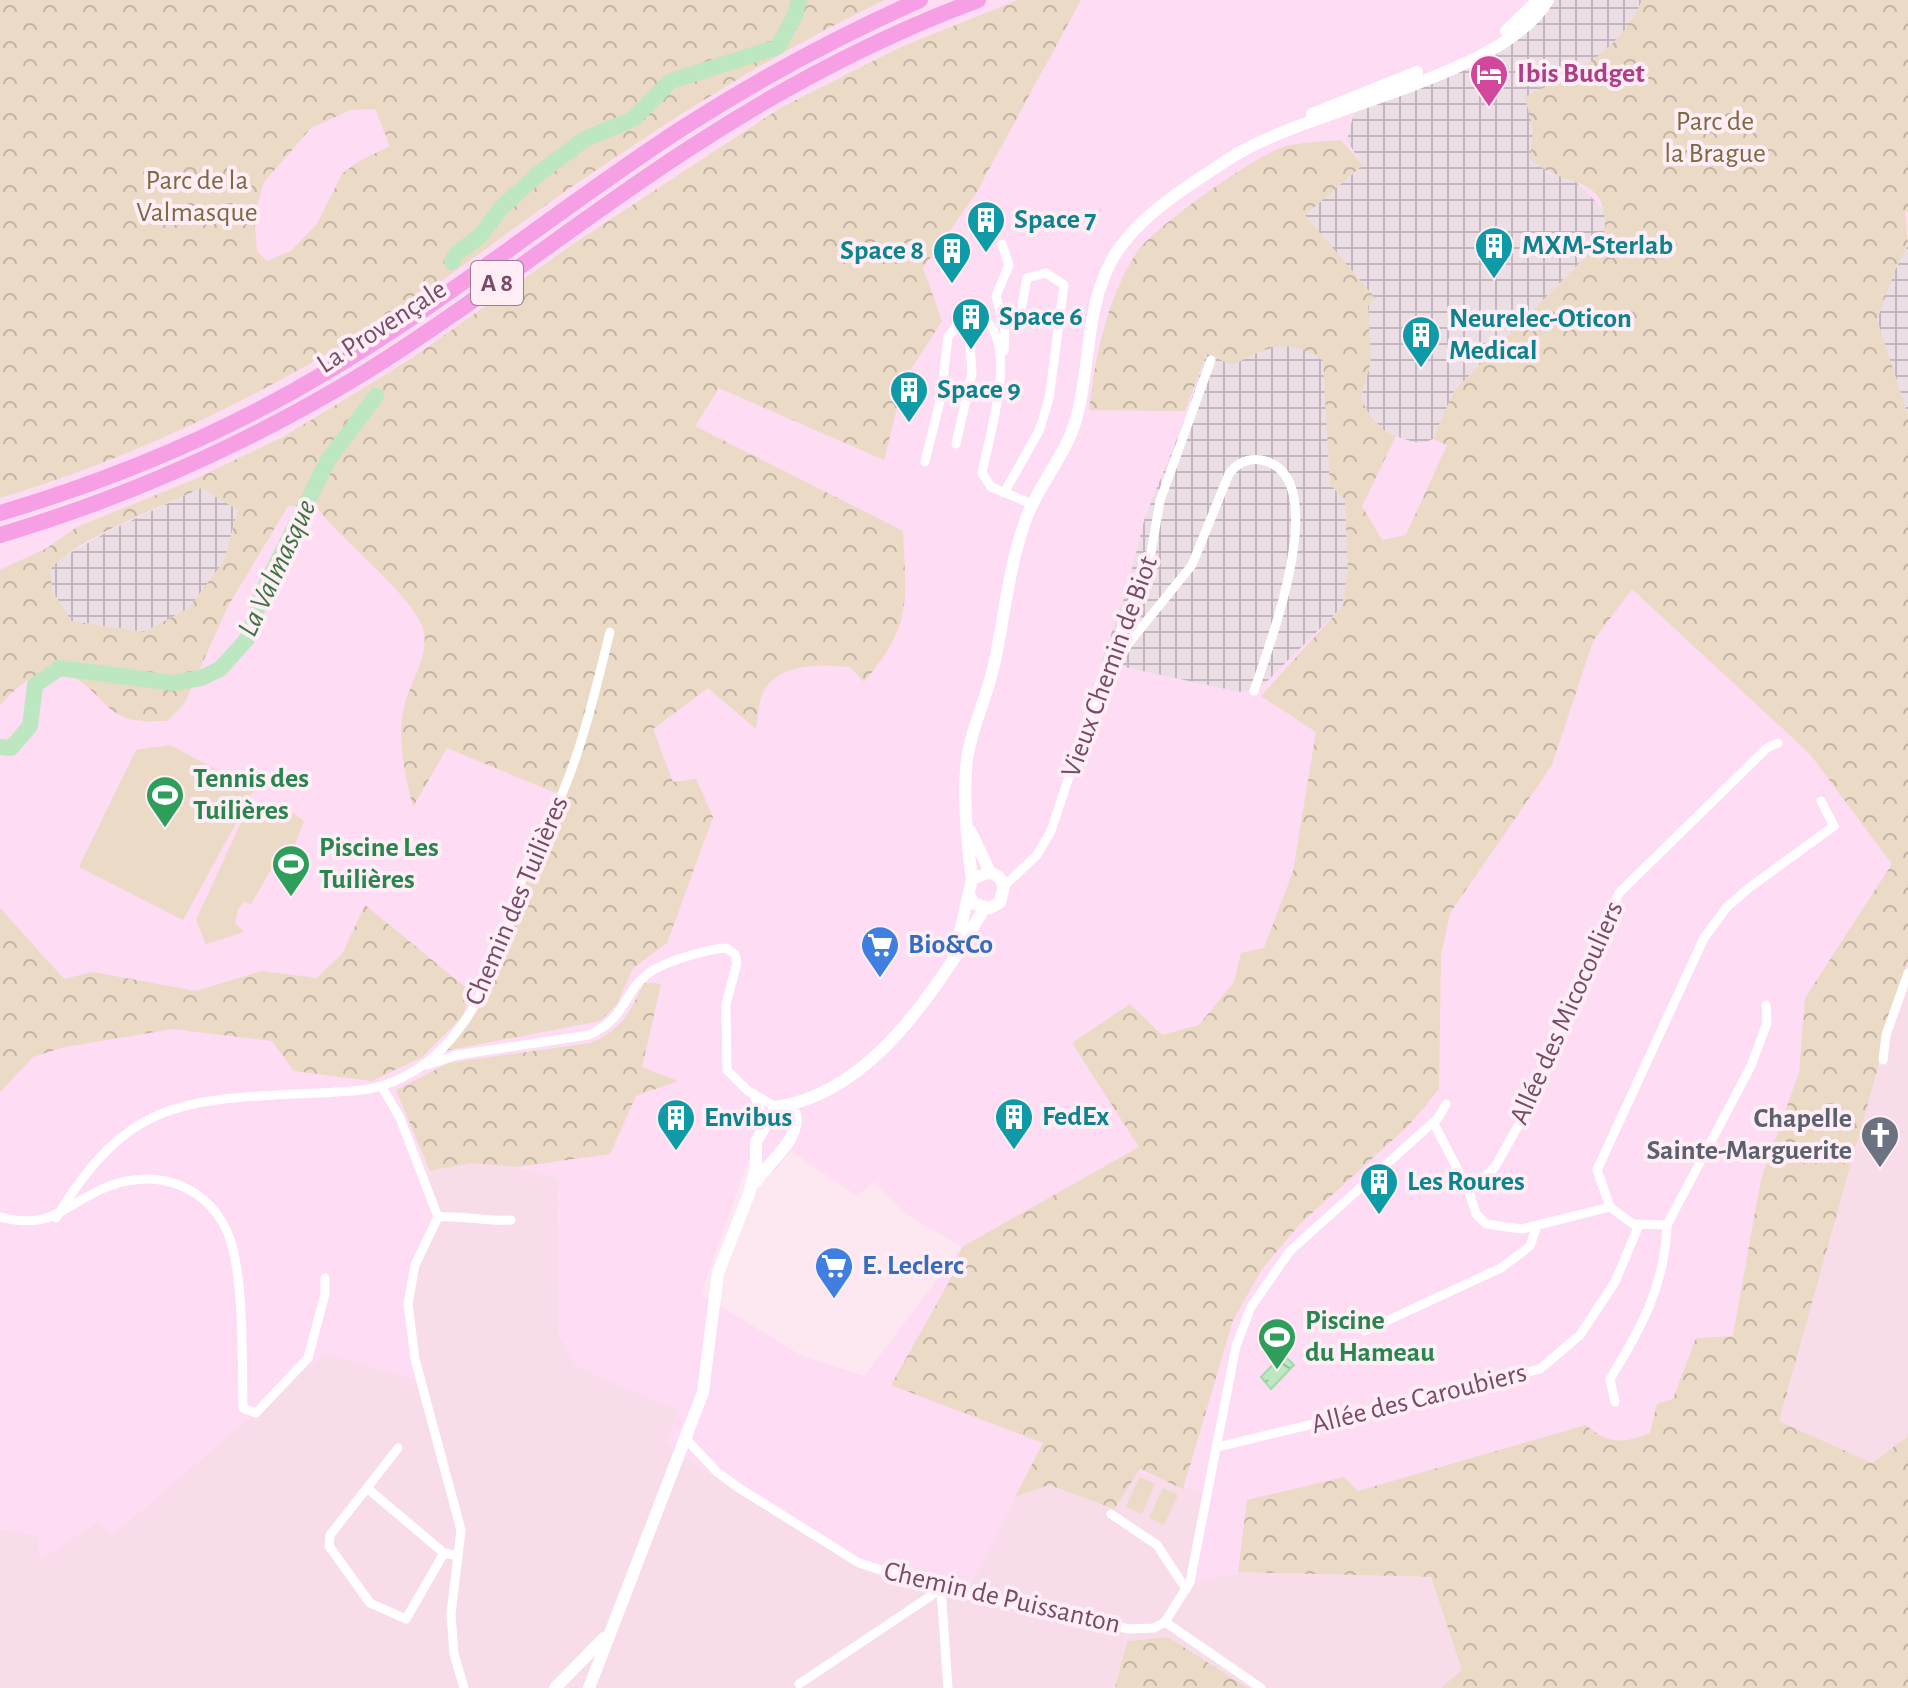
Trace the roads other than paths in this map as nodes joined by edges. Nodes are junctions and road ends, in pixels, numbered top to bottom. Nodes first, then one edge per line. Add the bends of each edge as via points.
1 (920, 0) edge
2 (978, 0) edge
3 (1538, 0) edge
4 (1548, 0) edge
5 (1346, 105) junction
6 (1002, 244) dead end
7 (1022, 305) dead end
8 (968, 316) junction
9 (1211, 360) dead end
10 (1002, 362) junction
11 (956, 444) dead end
12 (925, 462) dead end
13 (1004, 493) junction
14 (1032, 504) junction
15 (0, 513) edge
16 (0, 535) edge
17 (610, 632) dead end
18 (1254, 691) dead end
19 (1094, 707) junction
20 (1778, 743) dead end
21 (1821, 801) dead end
22 (969, 827) junction
23 (972, 879) junction
24 (997, 879) junction
25 (969, 896) junction
26 (985, 908) junction
27 (951, 963) junction
28 (1908, 973) edge
29 (1766, 1005) dead end
30 (1883, 1060) dead end
31 (416, 1070) junction
32 (382, 1087) junction
33 (753, 1093) junction
34 (820, 1097) junction
35 (1446, 1104) dead end
36 (781, 1107) junction
37 (766, 1122) junction
38 (1433, 1122) junction
39 (796, 1124) junction
40 (756, 1153) junction
41 (774, 1159) junction
42 (1469, 1191) junction
43 (749, 1194) junction
44 (1610, 1207) junction
45 (0, 1217) edge
46 (438, 1217) junction
47 (56, 1218) junction
48 (511, 1220) dead end
49 (1639, 1225) junction
50 (1667, 1225) junction
51 (1537, 1226) junction
52 (325, 1278) dead end
53 (1365, 1331) dead end
54 (1615, 1402) dead end
55 (686, 1439) junction
56 (1218, 1447) junction
57 (398, 1448) dead end
58 (367, 1488) junction
59 (1111, 1514) dead end
60 (444, 1553) junction
61 (458, 1556) junction
62 (941, 1589) junction
63 (1186, 1589) junction
64 (1165, 1622) junction
65 (612, 1630) junction
66 (799, 1684) dead end
67 (464, 1688) edge
68 (555, 1688) edge
69 (589, 1688) edge
70 (948, 1688) edge
71 (1261, 1688) edge

1 - 15 highway, La Provençale / A 8 via 728,100 401,324 291,392 155,459
2 - 16 highway, La Provençale / A 8 via 870,47 746,112 422,335 261,431 154,482
3 - 5 main road via 1483,47
4 - 5 main road via 1528,23 1490,51
5 - 14 main road via 1232,157 1131,234 1114,256 1092,314 1072,431
6 - 10 street via 1009,265 996,296 1006,335
7 - 13 street via 1027,278 1046,273 1064,285 1049,399 1039,431
8 - 10 street via 989,323
8 - 11 street via 972,373
8 - 12 street via 957,321 948,337
9 - 19 street, Vieux Chemin de Biot via 1160,501 1150,558
10 - 13 street via 982,473 991,487
13 - 14 street
14 - 22 main road via 968,753
17 - 31 street, Chemin des Tuilières via 587,724 562,795 520,880 503,944 470,1015
18 - 19 street via 1288,584 1295,527 1288,480 1274,465 1254,459 1229,474 1192,565 1128,644
19 - 24 street, Vieux Chemin de Biot via 1047,841 1017,871
20 - 42 street, Allée des Micocouliers via 1756,758 1619,893 1536,1094 1495,1167
21 - 44 street via 1834,826 1749,888 1704,938 1597,1170
22 - 23 main road
22 - 24 main road via 981,860
23 - 24 main road
23 - 25 main road
24 - 26 main road via 1000,902
25 - 26 main road
25 - 27 main road
26 - 27 main road
27 - 34 main road via 878,1055
28 - 30 street via 1886,1035
29 - 50 street via 1767,1023 1751,1066
31 - 32 street, Chemin des Tuilières
31 - 33 street via 442,1058 589,1035 622,1012 649,973 726,948 737,963 726,1004 727,1070
32 - 46 street via 400,1118
32 - 47 street, Chemin des Tuilières via 369,1092 231,1098 151,1115 110,1145
33 - 36 street
33 - 37 street
34 - 36 main road
34 - 39 main road
35 - 38 street
36 - 37 main road
36 - 39 main road via 795,1114
37 - 40 main road
38 - 42 street
38 - 56 street via 1275,1270 1241,1327
39 - 41 main road
40 - 41 main road
40 - 43 main road
41 - 43 main road
42 - 51 street via 1476,1214 1486,1224
43 - 55 main road via 718,1273 706,1378
44 - 49 street
44 - 51 street
45 - 47 street
46 - 48 street via 468,1215 483,1223
46 - 61 street via 417,1260 408,1304 415,1359 459,1519
47 - 52 street via 102,1189 135,1178 173,1180 210,1204 230,1242 241,1323 243,1408 256,1413 308,1358
49 - 50 street
49 - 56 street, Allée des Caroubiers via 1615,1282 1580,1335 1540,1369
50 - 54 street via 1650,1311 1610,1379
51 - 53 street via 1530,1246 1501,1268
55 - 62 street, Chemin de Puissanton via 739,1488 859,1563
55 - 65 main road
56 - 63 street
57 - 58 street
58 - 60 street
58 - 60 street via 330,1535 329,1546 370,1603 406,1619
59 - 63 street via 1157,1545
60 - 61 street
61 - 67 street via 452,1639
62 - 64 street, Chemin de Puissanton via 1129,1629
62 - 66 street
62 - 70 street
63 - 64 street
64 - 71 street
65 - 68 main road
65 - 69 main road

